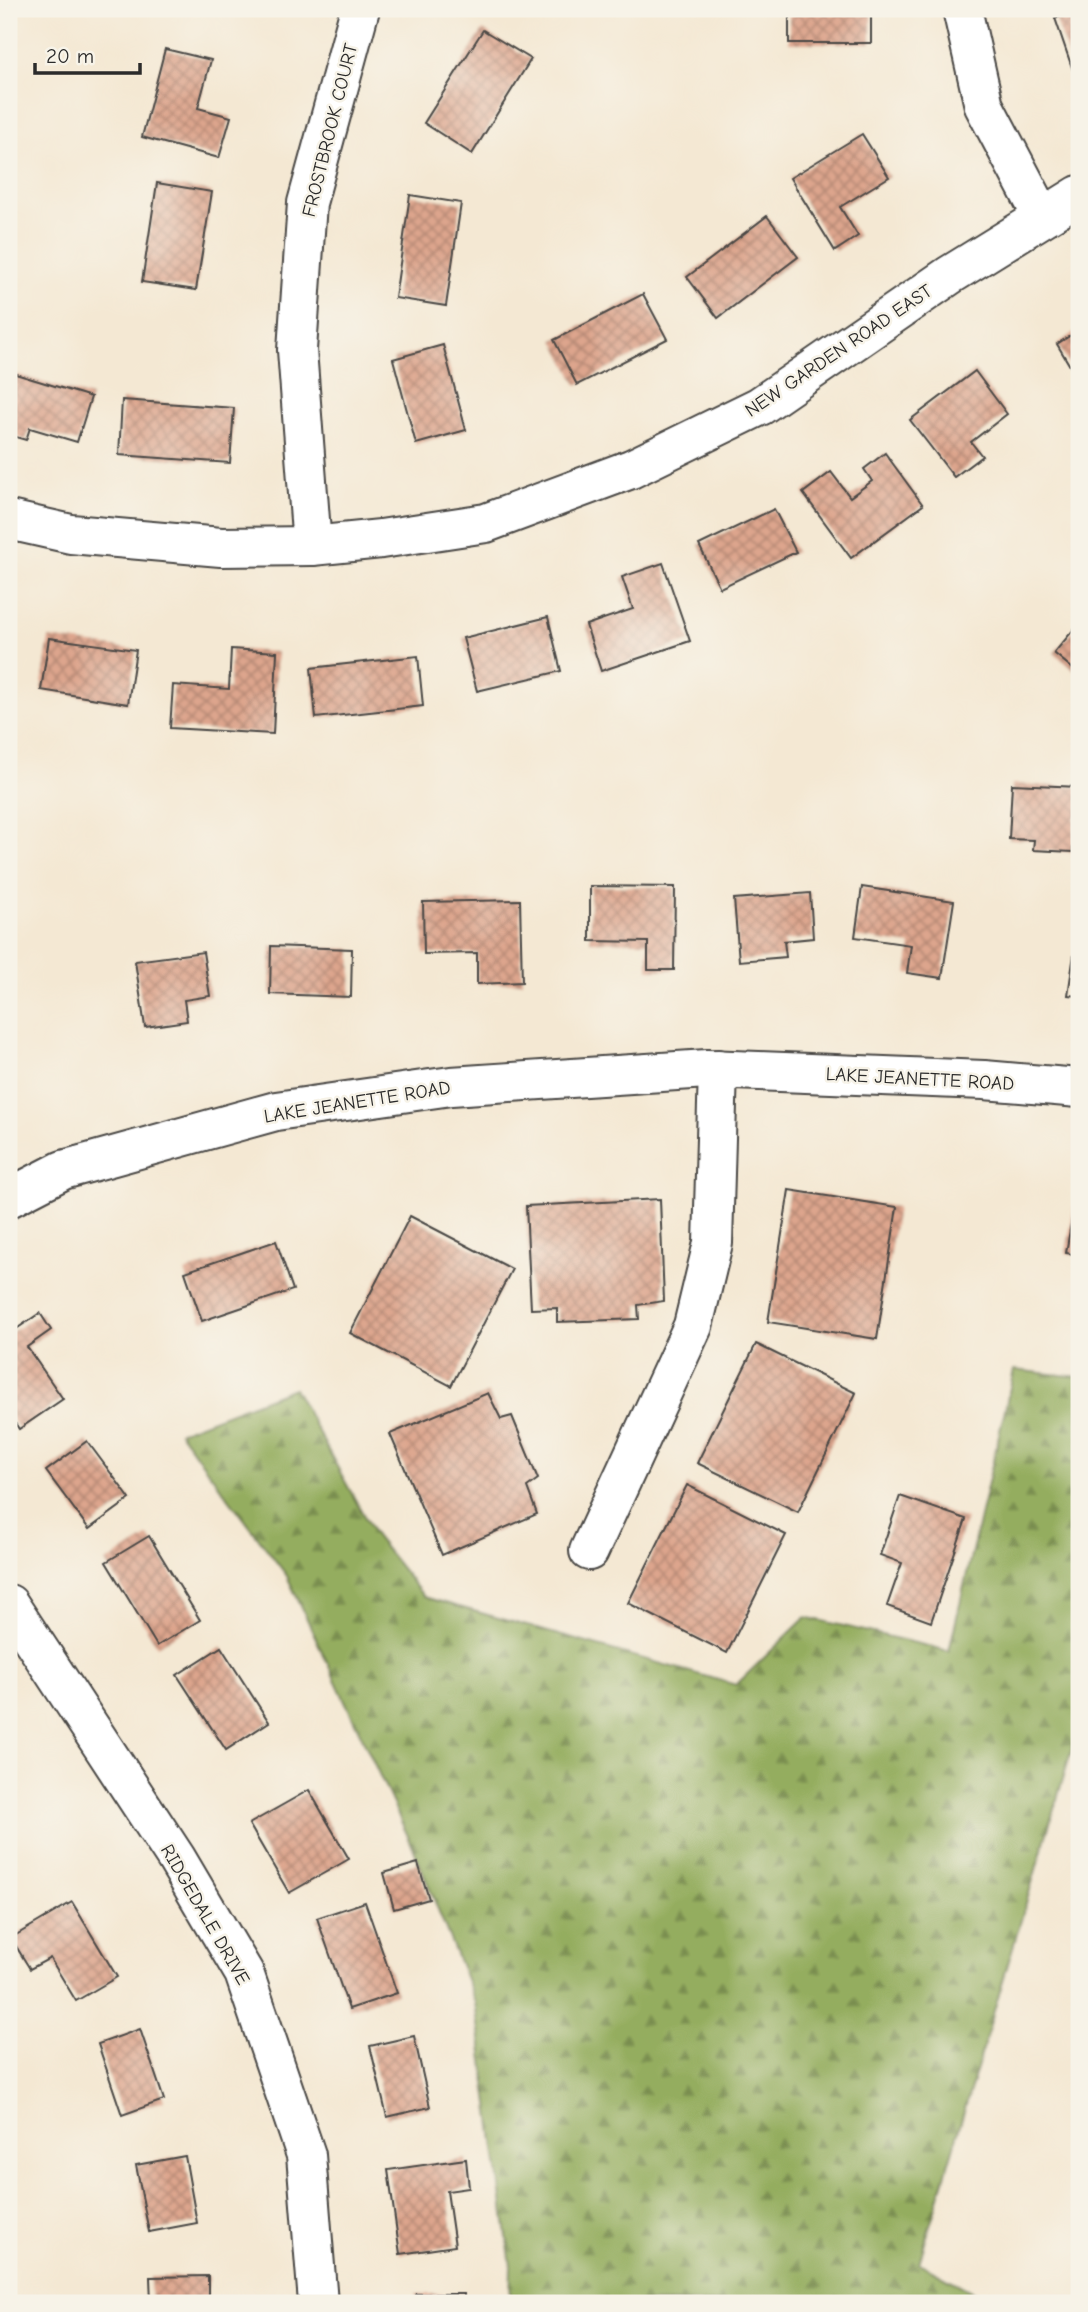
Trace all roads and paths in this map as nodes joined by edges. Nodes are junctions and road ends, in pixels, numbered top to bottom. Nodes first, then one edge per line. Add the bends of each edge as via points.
1 (360, 9) edge
2 (962, 9) edge
3 (1079, 195) edge
4 (1042, 216) junction
5 (9, 520) edge
6 (312, 546) junction
7 (718, 1069) junction
8 (1079, 1088) edge
9 (9, 1198) edge
10 (589, 1551) dead end
11 (9, 1604) edge
12 (318, 2303) edge

1 - 6 street, FROSTBROOK COURT via 307,203 297,350
2 - 4 street via 984,106
3 - 4 street, NEW GARDEN ROAD EAST
4 - 6 street, NEW GARDEN ROAD EAST via 760,406 631,469 486,523
5 - 6 street, NEW GARDEN ROAD EAST via 71,534 194,545
7 - 8 street, LAKE JEANETTE ROAD
7 - 9 street, LAKE JEANETTE ROAD via 451,1086 276,1111 63,1170
7 - 10 street via 713,1243 693,1326
11 - 12 street, RIDGEDALE DRIVE via 176,1858 244,1973 306,2155

